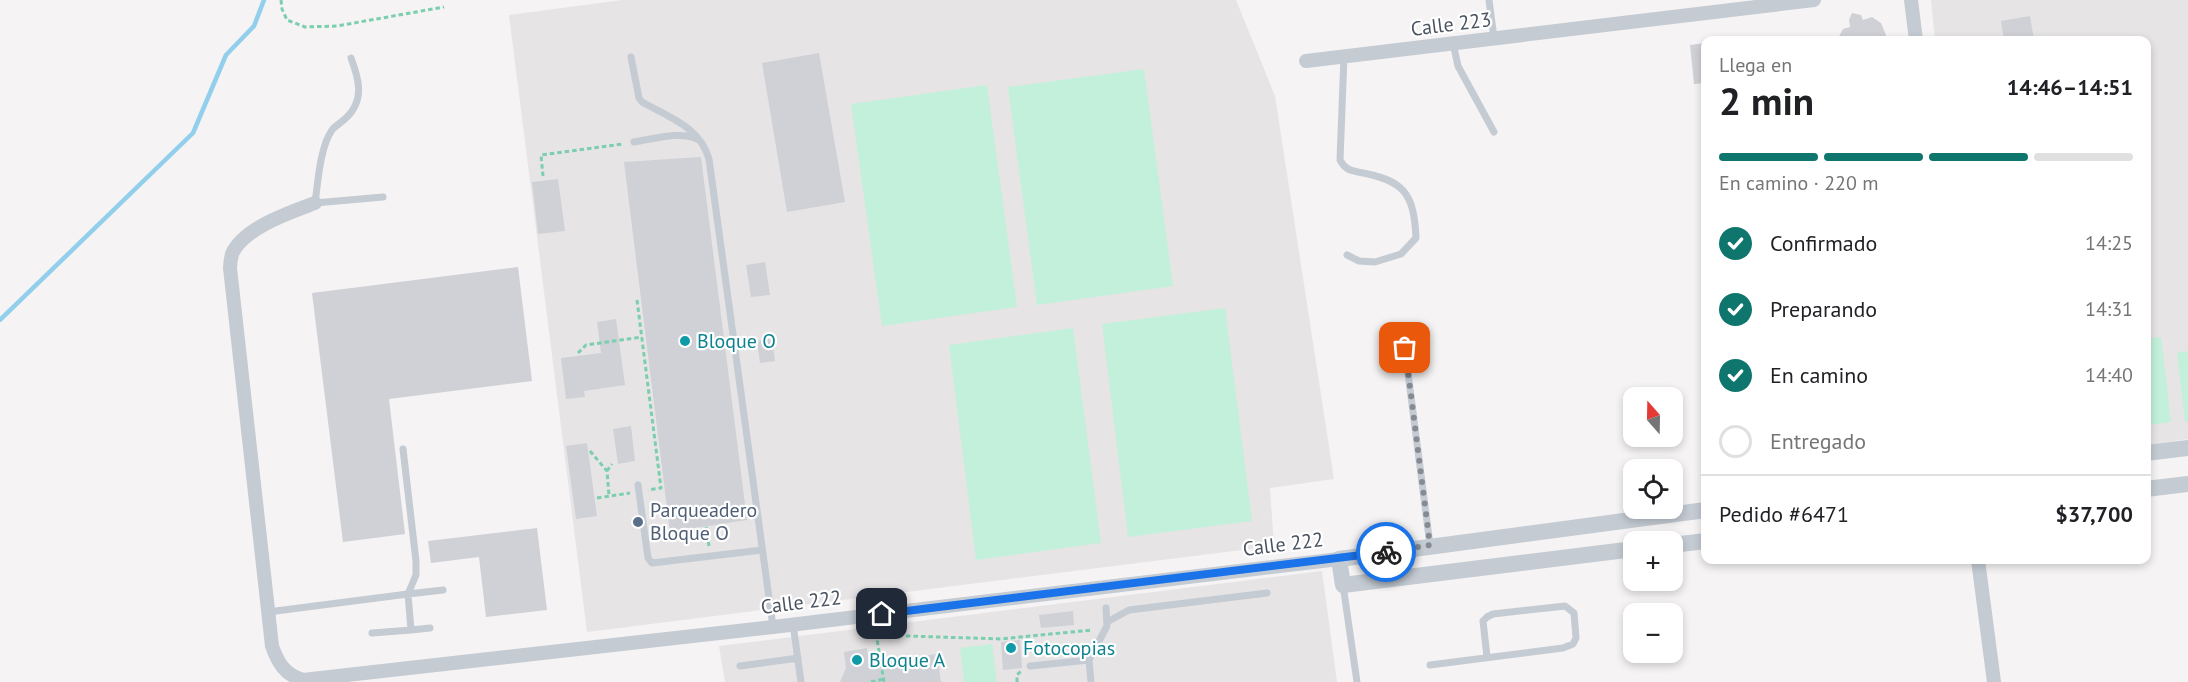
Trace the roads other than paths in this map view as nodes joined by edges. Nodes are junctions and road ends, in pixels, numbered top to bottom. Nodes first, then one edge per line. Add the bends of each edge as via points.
1 (1489, 0) edge
2 (1814, 0) edge
3 (1911, 0) edge
4 (1916, 36) edge
5 (1494, 38) junction
6 (1453, 43) junction
7 (1344, 56) junction
8 (631, 57) dead end
9 (351, 58) dead end
10 (1306, 61) dead end
11 (1494, 132) dead end
12 (634, 142) road end
13 (704, 143) junction
14 (383, 197) dead end
15 (315, 203) junction
16 (1347, 255) dead end
17 (1402, 326) dead end
18 (2188, 448) edge
19 (403, 449) dead end
20 (2151, 452) edge
21 (2188, 484) edge
22 (638, 488) road end
23 (2151, 488) edge
24 (1701, 511) edge
25 (1701, 542) edge
26 (1683, 544) edge
27 (1430, 545) junction
28 (762, 550) junction
29 (1623, 550) edge
30 (1339, 559) junction
31 (1979, 564) edge
32 (1343, 585) junction
33 (443, 591) dead end
34 (1268, 593) dead end
35 (408, 594) junction
36 (1106, 608) dead end
37 (268, 612) junction
38 (793, 624) junction
39 (1106, 626) junction
40 (773, 627) junction
41 (430, 628) dead end
42 (411, 630) junction
43 (372, 633) dead end
44 (1487, 657) junction
45 (798, 658) junction
46 (1089, 660) junction
47 (1430, 665) dead end
48 (740, 666) dead end
49 (1030, 666) dead end
50 (801, 682) edge
51 (1091, 682) edge
52 (1357, 682) edge
53 (1994, 682) edge

1 - 5 lane
2 - 5 street, Calle 223
3 - 4 street
5 - 6 street, Calle 223
6 - 7 street, Calle 223
6 - 11 lane via 1458,66
7 - 10 street, Calle 223
7 - 16 lane via 1340,160 1349,171 1393,182 1408,196 1415,211 1416,238 1401,254 1375,261 1359,261
8 - 13 lane via 642,102 691,129
9 - 15 lane via 358,76 357,105 332,130 323,153
12 - 13 lane via 685,135
13 - 28 lane
14 - 15 lane
15 - 37 street via 253,232 238,244 230,268
17 - 27 lane
18 - 20 street
19 - 35 lane via 416,561 416,575
21 - 23 street
22 - 28 lane via 650,561
24 - 27 street, Calle 222
25 - 26 street
27 - 30 street, Calle 222
28 - 40 lane
29 - 32 street
30 - 32 street, Calle 222
30 - 38 street, Calle 222 via 1104,592
31 - 53 street
32 - 52 lane
33 - 35 lane
34 - 39 lane via 1129,610
35 - 37 lane
35 - 42 lane
36 - 39 lane
37 - 40 street, Calle 222 via 278,662 291,676 303,680
38 - 40 street, Calle 222
38 - 45 lane
39 - 46 lane
41 - 42 lane
42 - 43 lane
44 - 44 lane via 1573,644 1574,613 1565,606 1487,617
44 - 47 lane
45 - 48 lane
45 - 50 lane
46 - 49 lane
46 - 51 lane

